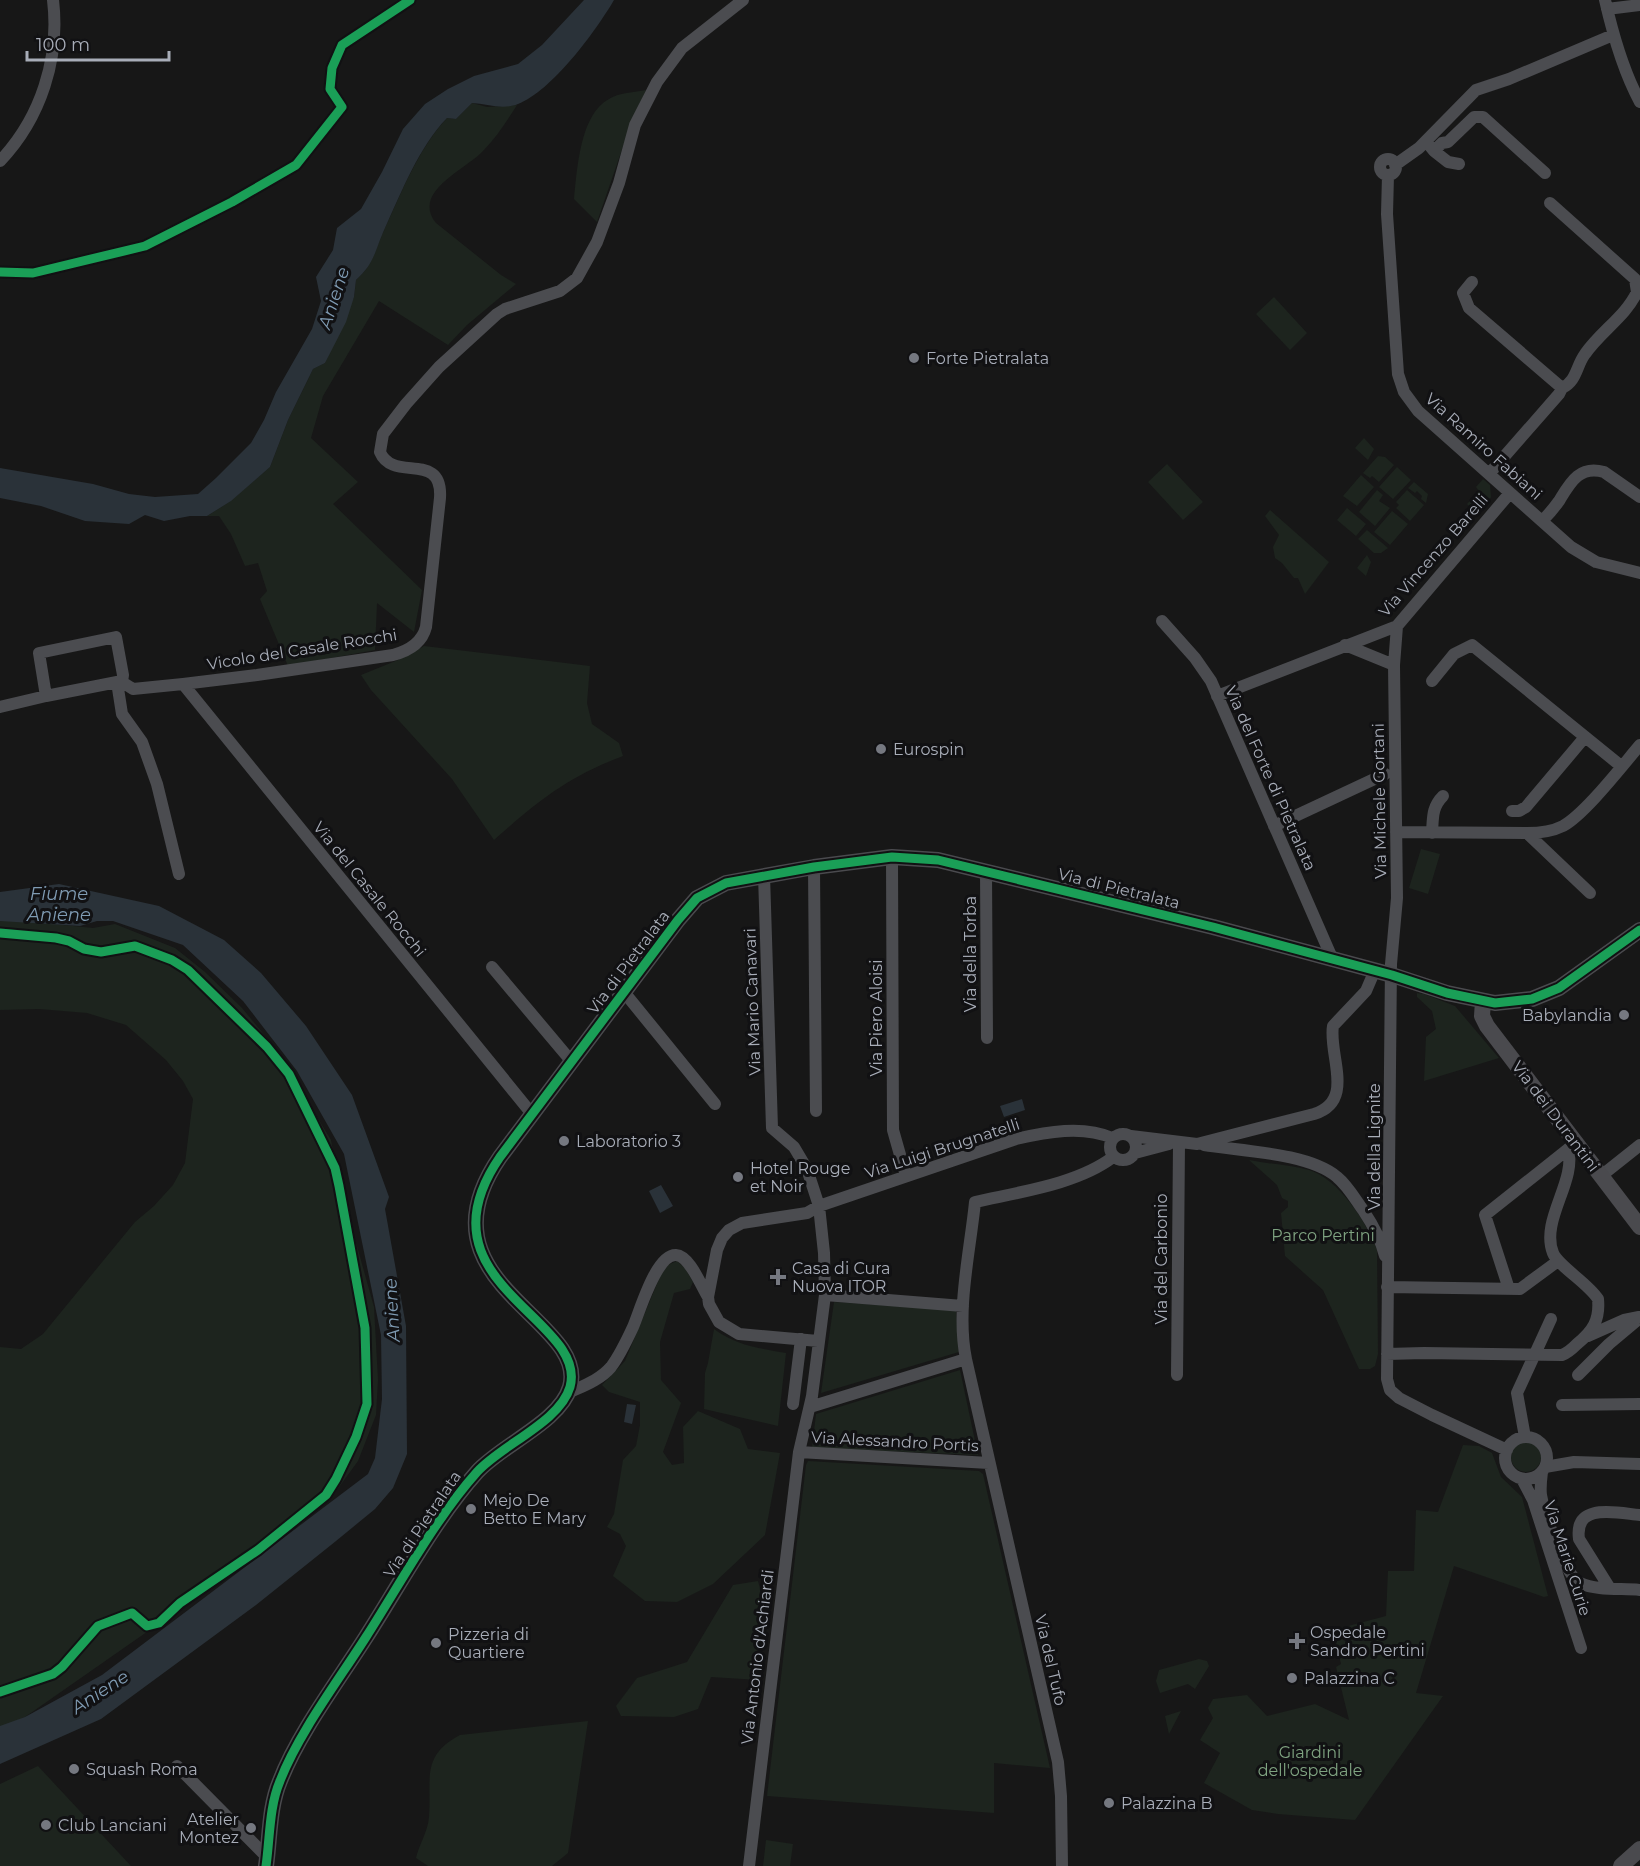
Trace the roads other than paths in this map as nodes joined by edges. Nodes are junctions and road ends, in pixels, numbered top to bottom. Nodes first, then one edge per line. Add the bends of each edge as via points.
1 (53, 0) edge
2 (743, 0) edge
3 (1606, 4) edge
4 (1640, 5) edge
5 (1613, 35) junction
6 (1640, 102) edge
7 (1430, 146) junction
8 (0, 161) edge
9 (1459, 164) dead end
10 (1545, 172) dead end
11 (1550, 203) dead end
12 (1472, 282) dead end
13 (1562, 388) junction
14 (1489, 474) junction
15 (1510, 493) junction
16 (1640, 497) edge
17 (1543, 520) junction
18 (1640, 573) edge
19 (1162, 621) dead end
20 (1397, 626) junction
21 (1345, 645) junction
22 (1394, 665) junction
23 (1432, 681) dead end
24 (120, 682) junction
25 (183, 684) junction
26 (46, 696) junction
27 (1217, 696) junction
28 (0, 707) edge
29 (1585, 737) junction
30 (1640, 745) edge
31 (1621, 766) junction
32 (1385, 774) dead end
33 (1443, 796) dead end
34 (1512, 811) dead end
35 (1274, 826) junction
36 (1396, 832) junction
37 (1432, 832) junction
38 (1527, 833) junction
39 (892, 857) junction
40 (814, 867) junction
41 (987, 871) junction
42 (179, 874) dead end
43 (764, 875) junction
44 (1590, 893) dead end
45 (1640, 930) edge
46 (1332, 958) junction
47 (492, 967) dead end
48 (1375, 970) junction
49 (1392, 975) junction
50 (624, 992) junction
51 (1483, 1001) junction
52 (987, 1038) dead end
53 (572, 1062) junction
54 (715, 1104) dead end
55 (816, 1111) dead end
56 (532, 1114) junction
57 (772, 1128) joint
58 (1131, 1136) junction
59 (1112, 1138) junction
60 (1176, 1143) junction
61 (1197, 1144) junction
62 (1640, 1145) edge
63 (1572, 1146) junction
64 (1135, 1153) junction
65 (1113, 1157) junction
66 (906, 1176) junction
67 (1601, 1176) junction
68 (819, 1206) junction
69 (1640, 1227) edge
70 (1375, 1230) junction
71 (1390, 1230) junction
72 (1558, 1261) junction
73 (1387, 1265) junction
74 (1387, 1287) junction
75 (1509, 1289) junction
76 (825, 1295) junction
77 (708, 1297) junction
78 (963, 1306) junction
79 (1640, 1317) edge
80 (1551, 1319) dead end
81 (1587, 1336) junction
82 (801, 1339) junction
83 (818, 1341) junction
84 (1387, 1354) junction
85 (1535, 1355) junction
86 (966, 1359) junction
87 (1177, 1375) dead end
88 (1578, 1375) dead end
89 (568, 1393) junction
90 (793, 1404) dead end
91 (1640, 1404) edge
92 (1562, 1405) dead end
93 (810, 1407) junction
94 (1525, 1437) junction
95 (1507, 1450) junction
96 (799, 1452) junction
97 (989, 1463) junction
98 (1640, 1464) edge
99 (1544, 1470) junction
100 (1522, 1479) junction
101 (1640, 1515) edge
102 (1609, 1587) junction
103 (1640, 1590) edge
104 (1581, 1648) dead end
105 (177, 1766) dead end
106 (1640, 1849) edge
107 (267, 1862) edge
108 (748, 1866) edge
109 (1062, 1866) edge
110 (1621, 1866) edge

1 - 8 street via 54,42 46,84 26,125
2 - 25 street, Vicolo del Casale Rocchi via 682,48 652,89 635,124 597,242 577,278 560,291 497,314 439,367 383,434 379,448 385,461 430,471 440,485 426,627 420,641 393,655
3 - 4 street
3 - 5 street
5 - 6 street
5 - 7 street, Via Ramiro Fabiani via 1476,90
7 - 9 street via 1448,162
7 - 10 street via 1448,142 1474,117 1483,117
7 - 14 street, Via Ramiro Fabiani via 1419,148 1391,170 1387,214 1400,381 1418,411
11 - 13 street via 1635,279 1637,287 1636,296 1587,351 1573,379
12 - 13 street via 1463,293 1469,308
13 - 14 street
14 - 15 street, Via Ramiro Fabiani
15 - 17 street, Via Ramiro Fabiani
15 - 20 street, Via Vincenzo Barelli
16 - 17 street via 1604,472 1586,471 1571,481
17 - 18 street, Via Ramiro Fabiani via 1584,555
19 - 27 street, Via del Forte di Pietralata via 1199,663
20 - 21 street, Via Vincenzo Barelli
20 - 22 street, Via Michele Gortani
21 - 22 street
21 - 27 street, Via Vincenzo Barelli
22 - 36 street, Via Michele Gortani
23 - 29 street via 1454,654 1472,645
24 - 25 street, Vicolo del Casale Rocchi via 133,688
24 - 26 street, Vicolo del Casale Rocchi
24 - 26 street via 123,675 116,637 39,653
24 - 42 street via 123,714 142,742 157,784
25 - 56 street, Via del Casale Rocchi
26 - 28 street, Vicolo del Casale Rocchi
27 - 35 street, Via del Forte di Pietralata
29 - 31 street
29 - 34 street via 1526,807
30 - 31 street
31 - 38 street via 1565,825 1543,833
32 - 35 street
33 - 37 street via 1433,812
35 - 46 street, Via del Forte di Pietralata
36 - 37 street
36 - 49 street, Via Michele Gortani
37 - 38 street
38 - 44 street
39 - 40 street, Via di Pietralata
39 - 41 street, Via di Pietralata via 938,860
39 - 66 street, Via Piero Aloisi via 893,1130
40 - 43 street, Via di Pietralata
40 - 55 street
41 - 46 street, Via di Pietralata
41 - 52 street, Via della Torba
43 - 50 street, Via di Pietralata via 726,883 697,898
43 - 57 street, Via Mario Canavari
45 - 51 street, Via di Pietralata via 1549,992 1518,1002
46 - 48 street, Via di Pietralata
47 - 53 street
48 - 49 street, Via di Pietralata
48 - 61 street via 1366,992 1333,1026 1338,1074 1330,1106 1314,1114
49 - 51 street, Via di Pietralata
49 - 71 street, Via della Lignite
50 - 53 street, Via di Pietralata
50 - 54 street
51 - 63 street, Via dei Durantini via 1481,1013 1487,1026
53 - 56 street, Via di Pietralata
56 - 89 street, Via di Pietralata via 488,1178 479,1206 477,1240 496,1277 562,1350 571,1370
57 - 68 street, Via Antonio d'Achiardi via 792,1143 802,1157
58 - 59 street via 1121,1133
58 - 60 street
58 - 64 street
59 - 65 street via 1109,1146
59 - 66 street, Via Luigi Brugnatelli via 1076,1131 1028,1136
60 - 61 street
60 - 64 street
60 - 87 street, Via del Carbonio
61 - 70 street via 1318,1165 1348,1188
62 - 67 street
63 - 67 street, Via dei Durantini
63 - 72 street via 1551,1236 1552,1252
63 - 75 street via 1485,1215
64 - 65 street via 1125,1160
65 - 78 street, Via del Tufo via 1099,1168 1077,1176 975,1202
66 - 68 street, Via Luigi Brugnatelli
67 - 69 street, Via dei Durantini
68 - 76 street, Via Antonio d'Achiardi
68 - 77 street, Via Luigi Brugnatelli via 807,1213 742,1223 729,1230 718,1244
70 - 71 street via 1383,1234
70 - 73 street
71 - 73 street, Via della Lignite
72 - 75 street via 1525,1287
72 - 81 street via 1598,1299 1597,1320
73 - 74 street, Via della Lignite
74 - 75 street
74 - 84 street, Via della Lignite
76 - 78 street
76 - 83 street, Via Antonio d'Achiardi
77 - 82 street via 716,1319 734,1332
77 - 89 street via 686,1259 669,1256 658,1268 634,1325 610,1368
78 - 86 street, Via del Tufo
79 - 81 street
79 - 88 street
80 - 85 street
81 - 85 street via 1564,1355
82 - 83 street
82 - 90 street
83 - 93 street, Via Antonio d'Achiardi
84 - 85 street
84 - 95 street, Via della Lignite via 1387,1379 1393,1394
85 - 94 street via 1517,1393
86 - 93 street
86 - 97 street, Via del Tufo
89 - 107 street, Via di Pietralata via 557,1409 478,1471 412,1564 281,1777
91 - 92 street
93 - 96 street, Via Antonio d'Achiardi
94 - 95 street via 1514,1441
94 - 99 street via 1544,1446 1548,1457
95 - 100 street via 1508,1469
96 - 97 street, Via Alessandro Portis
96 - 108 street, Via Antonio d'Achiardi
97 - 109 street, Via del Tufo via 1058,1762
98 - 99 street via 1575,1462
99 - 100 street via 1534,1478
99 - 102 street via 1541,1497 1564,1564 1579,1582
100 - 104 street, Via Marie Curie via 1533,1500
101 - 102 street via 1595,1513 1581,1521 1579,1539
102 - 103 street
105 - 107 street
106 - 110 street

